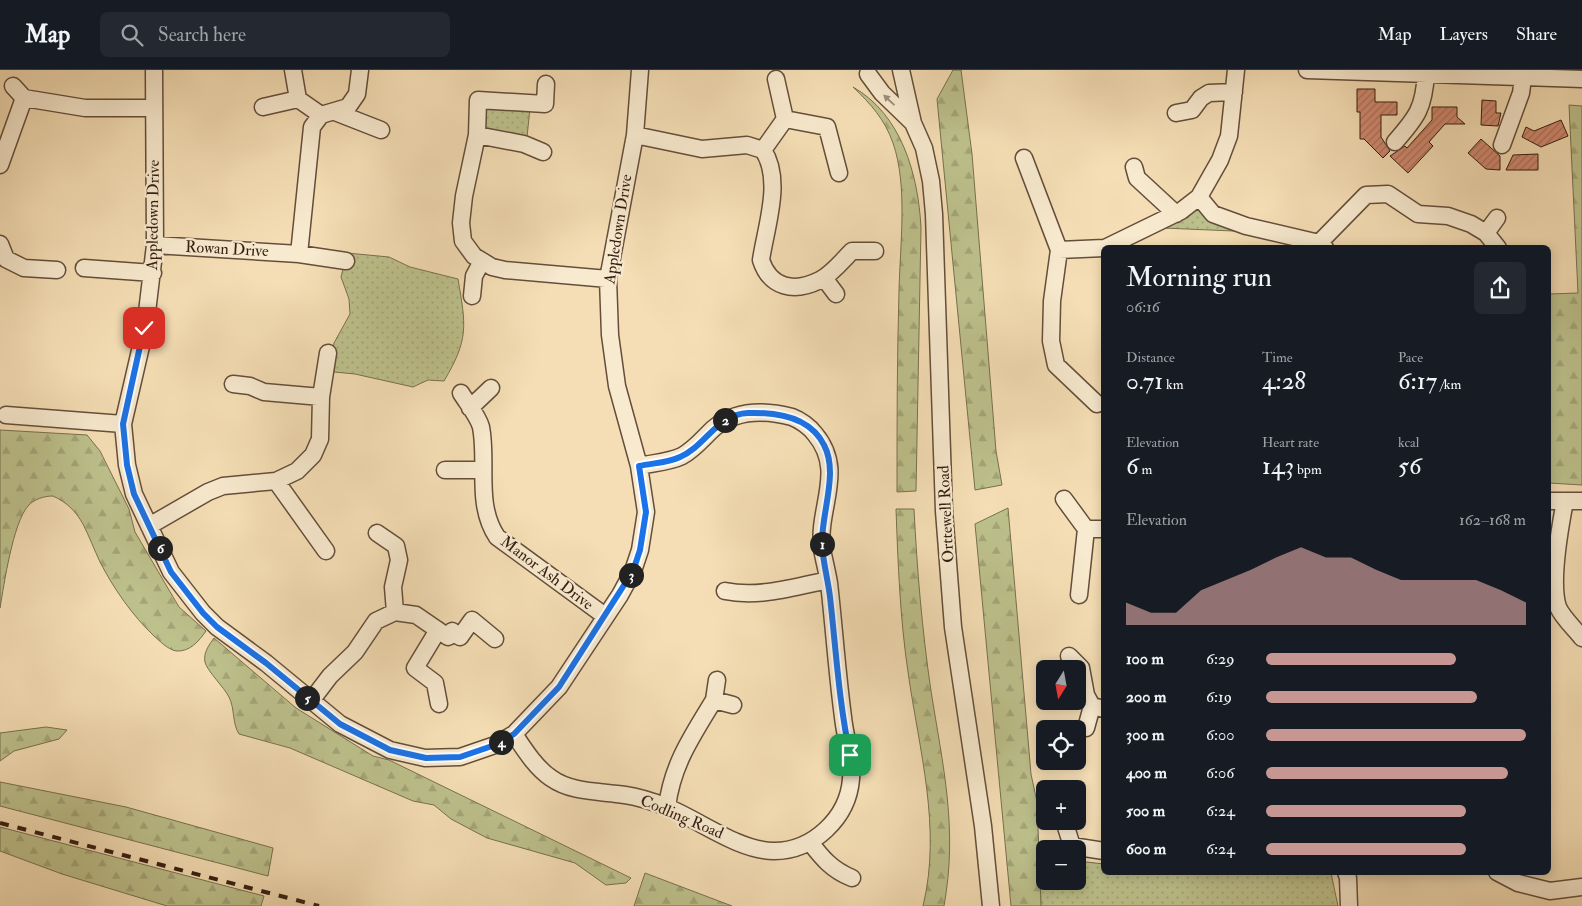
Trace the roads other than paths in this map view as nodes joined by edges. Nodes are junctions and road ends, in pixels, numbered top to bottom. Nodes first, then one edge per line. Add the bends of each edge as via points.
1 (154, 70) edge
2 (294, 70) edge
3 (360, 70) edge
4 (640, 70) edge
5 (900, 70) edge
6 (1236, 70) edge
7 (1307, 70) edge
8 (865, 72) edge
9 (1426, 74) junction
10 (1523, 78) junction
11 (776, 79) dead end
12 (1582, 79) edge
13 (546, 84) dead end
14 (13, 86) dead end
15 (1234, 92) junction
16 (24, 98) junction
17 (298, 99) junction
18 (263, 107) dead end
19 (153, 108) junction
20 (1176, 113) dead end
21 (328, 114) junction
22 (785, 119) junction
23 (913, 122) junction
24 (381, 130) dead end
25 (477, 135) junction
26 (635, 135) junction
27 (1395, 142) dead end
28 (1502, 145) dead end
29 (762, 150) junction
30 (543, 152) dead end
31 (1024, 155) dead end
32 (0, 165) edge
33 (1134, 167) dead end
34 (839, 173) dead end
35 (1199, 198) junction
36 (1176, 214) junction
37 (1497, 218) dead end
38 (1486, 233) junction
39 (0, 244) edge
40 (155, 245) junction
41 (1110, 245) edge
42 (1322, 245) edge
43 (1496, 245) edge
44 (1101, 248) edge
45 (1059, 250) junction
46 (874, 251) dead end
47 (299, 254) junction
48 (346, 261) dead end
49 (482, 261) junction
50 (84, 268) dead end
51 (57, 270) dead end
52 (153, 273) junction
53 (824, 278) junction
54 (608, 279) junction
55 (836, 294) dead end
56 (472, 296) dead end
57 (328, 353) dead end
58 (233, 384) dead end
59 (491, 388) dead end
60 (461, 393) dead end
61 (320, 397) junction
62 (1097, 404) dead end
63 (470, 408) junction
64 (6, 415) dead end
65 (123, 424) junction
66 (639, 466) junction
67 (445, 470) dead end
68 (482, 470) junction
69 (281, 487) junction
70 (1064, 499) dead end
71 (1557, 501) edge
72 (1582, 501) edge
73 (149, 526) junction
74 (1086, 529) junction
75 (1101, 529) edge
76 (377, 533) dead end
77 (326, 551) dead end
78 (828, 580) junction
79 (1552, 587) edge
80 (725, 591) dead end
81 (1080, 595) dead end
82 (395, 612) junction
83 (605, 616) junction
84 (443, 633) junction
85 (1582, 638) edge
86 (495, 639) dead end
87 (1069, 656) dead end
88 (717, 680) dead end
89 (714, 700) junction
90 (311, 701) junction
91 (439, 704) dead end
92 (733, 705) dead end
93 (1098, 707) edge
94 (1086, 728) dead end
95 (514, 734) junction
96 (667, 807) junction
97 (1067, 830) edge
98 (810, 842) junction
99 (1101, 851) edge
100 (1352, 875) edge
101 (1503, 875) edge
102 (852, 878) dead end
103 (1582, 887) edge
104 (992, 906) edge
105 (1349, 906) edge

1 - 19 street, Appledown Drive
2 - 17 street
3 - 21 street via 357,94 348,107
4 - 26 street, Appledown Drive
5 - 8 street via 885,77
5 - 23 street, Orttewell Road
6 - 15 street
7 - 9 street
23 -> 8 street, Orttewell Road
9 - 10 street
9 - 27 street via 1417,116
10 - 12 street
10 - 28 street via 1521,93
11 - 22 street
13 - 25 street via 545,104 478,100
14 - 16 street
15 - 20 street via 1209,93 1192,110
15 - 35 street via 1229,136
16 - 19 street via 85,108
16 - 32 street
17 - 18 street
17 - 21 street
19 - 40 street, Appledown Drive
21 - 24 street
21 - 47 street via 312,127
22 - 29 street
22 - 34 street via 828,128
23 - 104 street, Orttewell Road via 924,148 931,181 944,511 953,627
25 - 30 street via 524,144
25 - 49 street via 461,223 463,241
26 - 29 street via 702,149 747,145
26 - 54 street, Appledown Drive
29 - 53 street via 771,170 772,193 761,260 764,270 773,282 785,286 797,287
31 - 45 street
33 - 36 street via 1138,178
35 - 36 street
35 - 42 street via 1214,214 1246,226
36 - 41 street
37 - 38 street
38 - 42 street via 1448,216 1418,214 1388,194 1366,195
38 - 43 street
39 - 51 street via 6,259 24,268
40 - 47 street, Rowan Drive
40 - 52 street, Appledown Drive
44 - 45 street
45 - 62 street via 1050,341 1056,365 1088,382
46 - 53 street via 852,251
47 - 48 street, Rowan Drive
49 - 54 street via 505,270
49 - 56 street via 474,276
50 - 52 street
52 - 65 street, Appledown Drive
53 - 55 street
54 - 66 street, Appledown Drive via 610,335 617,386
57 - 61 street
58 - 61 street via 264,392
59 - 63 street
60 - 63 street, Manor Ash Drive
61 - 69 street via 320,439 313,455
63 - 68 street, Manor Ash Drive via 480,424
64 - 65 street
65 - 73 street, Appledown Drive via 134,494
66 - 78 street, Codling Road via 680,458 728,418 747,413 794,418 811,428 824,444 830,462 830,482 822,525
66 - 83 street, Appledown Drive via 646,512 640,550 633,571
67 - 68 street
68 - 83 street, Manor Ash Drive via 489,525 497,537
69 - 73 street via 224,486
69 - 77 street
70 - 74 street
71 - 72 street
71 - 79 street via 1559,532
73 - 90 street, Appledown Drive via 171,572 203,613
74 - 75 street
74 - 81 street
76 - 82 street via 396,546 399,560 393,586
78 - 80 street via 785,590 738,594
78 - 98 street, Codling Road via 851,780 848,796 837,818
79 - 85 street via 1558,607
82 - 84 street via 416,615
82 - 90 street via 376,621 355,652 330,676
83 - 95 street, Appledown Drive via 559,687
84 - 86 street via 452,631 460,637 472,620
84 - 91 street via 415,668 435,683
87 - 93 street via 1081,668 1086,695
88 - 89 street
89 - 92 street
89 - 96 street via 689,741 670,783
90 - 95 street, Appledown Drive via 340,724 390,750 426,758 460,757 495,745
93 - 94 street
95 - 96 street, Codling Road via 550,778 574,789 628,795
96 - 98 street, Codling Road via 746,845 773,851
97 - 99 street via 1072,846
98 - 102 street via 823,860 837,872
100 - 105 street
101 - 103 street via 1518,883 1550,891

